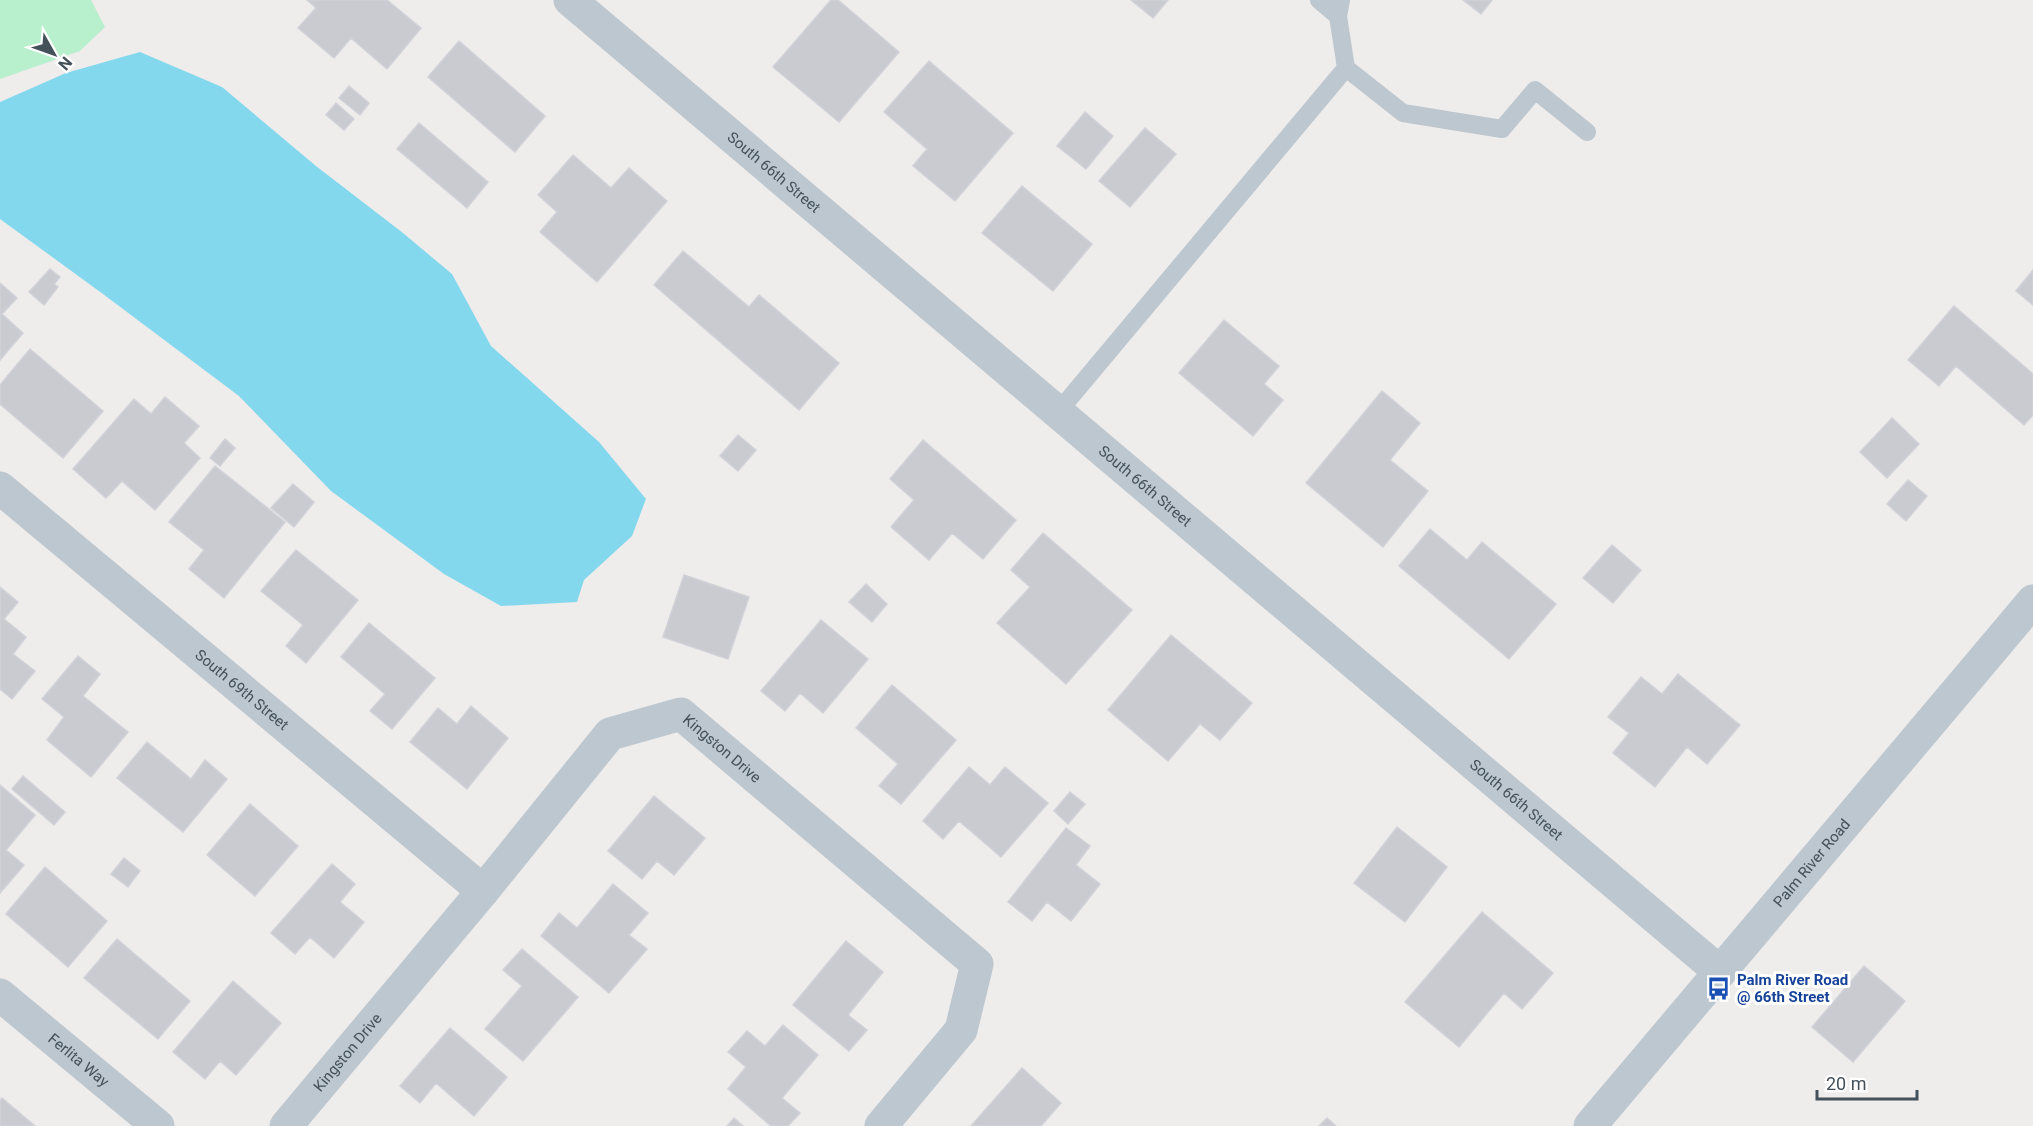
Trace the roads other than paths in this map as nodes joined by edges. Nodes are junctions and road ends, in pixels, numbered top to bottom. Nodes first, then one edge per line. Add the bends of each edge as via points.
1 (570, 0) edge
2 (1319, 0) edge
3 (1340, 8) edge
4 (1346, 68) junction
5 (1587, 132) dead end
6 (1058, 412) junction
7 (0, 488) edge
8 (2033, 601) edge
9 (483, 891) junction
10 (1720, 972) junction
11 (0, 995) edge
12 (158, 1126) edge
13 (286, 1126) edge
14 (880, 1126) edge
15 (1590, 1126) edge

1 - 6 street, South 66th Street
2 - 3 lane
3 - 4 lane
4 - 5 lane via 1402,113 1502,129 1535,90
4 - 6 lane
6 - 10 street, South 66th Street
7 - 9 street, South 69th Street
8 - 10 street, Palm River Road
9 - 13 street, Kingston Drive
9 - 14 street, Kingston Drive via 610,734 681,714 977,964 961,1030
10 - 15 street, Palm River Road
11 - 12 street, Ferlita Way

